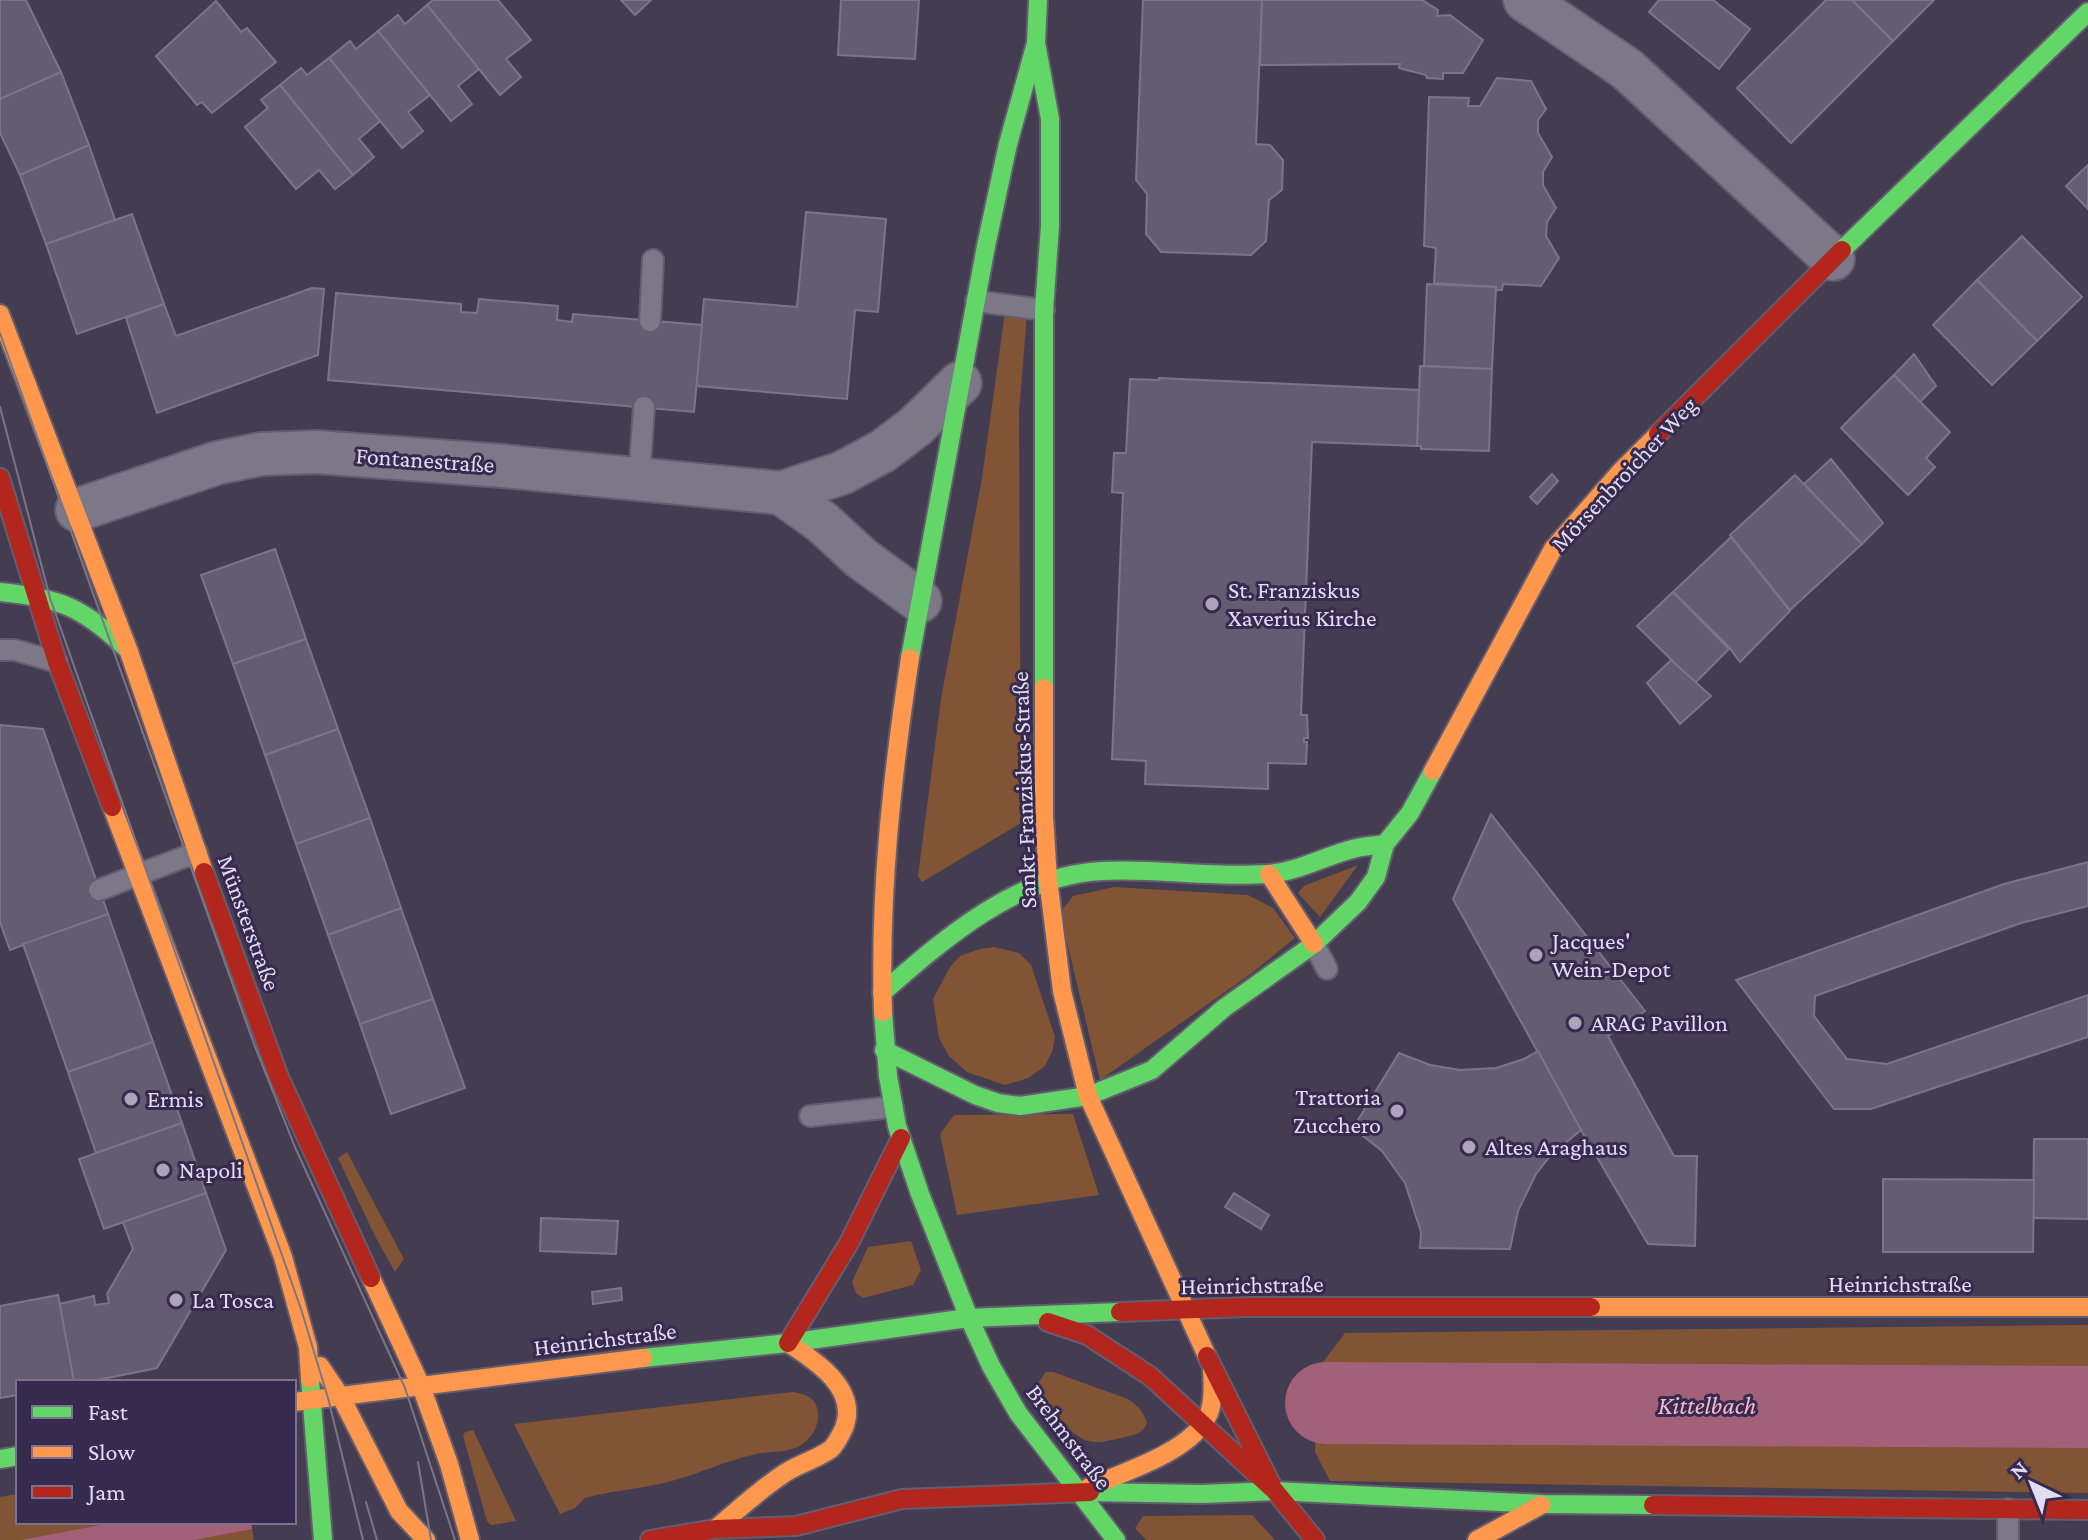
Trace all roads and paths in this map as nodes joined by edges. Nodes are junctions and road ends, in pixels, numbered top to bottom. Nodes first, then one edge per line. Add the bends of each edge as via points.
1 (1038, 0) edge
2 (1525, 0) edge
3 (2088, 12) edge
4 (1036, 43) junction
5 (1833, 259) junction
6 (653, 260) dead end
7 (976, 301) junction
8 (1044, 310) junction
9 (0, 314) edge
10 (650, 321) dead end
11 (960, 383) junction
12 (644, 407) dead end
13 (639, 479) junction
14 (1, 492) edge
15 (781, 493) junction
16 (77, 510) junction
17 (0, 592) edge
18 (37, 595) junction
19 (920, 601) junction
20 (128, 649) junction
21 (0, 650) edge
22 (57, 662) junction
23 (1385, 844) junction
24 (197, 852) junction
25 (1269, 874) junction
26 (137, 875) junction
27 (1048, 879) junction
28 (99, 890) dead end
29 (1314, 944) junction
30 (1327, 969) dead end
31 (882, 993) junction
32 (884, 1050) junction
33 (1152, 1070) junction
34 (1139, 1095) dead end
35 (1088, 1096) junction
36 (893, 1107) junction
37 (810, 1116) dead end
38 (901, 1138) junction
39 (1143, 1170) dead end
40 (1134, 1204) junction
41 (2088, 1307) edge
42 (1183, 1309) junction
43 (1028, 1316) junction
44 (968, 1318) junction
45 (788, 1343) junction
46 (308, 1347) junction
47 (1212, 1370) junction
48 (421, 1386) junction
49 (341, 1397) junction
50 (302, 1401) edge
51 (1203, 1424) junction
52 (449, 1464) junction
53 (1275, 1491) junction
54 (1080, 1492) junction
55 (1543, 1504) junction
56 (2008, 1509) junction
57 (2088, 1510) edge
58 (796, 1526) junction
59 (715, 1529) junction
60 (836, 1536) dead end
61 (323, 1540) edge
62 (426, 1540) edge
63 (444, 1540) edge
64 (470, 1540) edge
65 (650, 1540) edge
66 (1116, 1540) edge
67 (1315, 1540) edge
68 (1477, 1540) edge
69 (2008, 1540) edge

1 - 4 main road, Sankt-Franziskus-Straße
2 - 5 street via 1627,69
3 - 5 main road, Mörsenbroicher Weg
4 - 7 main road, Sankt-Franziskus-Straße via 1000,171
4 - 8 main road, Sankt-Franziskus-Straße via 1050,119
5 - 23 main road, Mörsenbroicher Weg via 1622,470 1553,549 1425,787
6 - 10 lane
7 - 8 lane
7 - 11 main road, Sankt-Franziskus-Straße
8 - 27 main road, Sankt-Franziskus-Straße
9 - 16 main road, Münsterstraße
11 - 15 street, Fontanestraße via 883,451 842,473
11 - 19 main road, Sankt-Franziskus-Straße
12 - 13 lane
13 - 15 street, Fontanestraße
13 - 16 street, Fontanestraße via 333,453 261,454 217,463
14 - 18 main road
15 - 19 street, Fontanestraße
16 - 20 main road, Münsterstraße
17 - 18 main road
18 - 20 main road via 74,605
18 - 22 main road
19 - 31 main road, Sankt-Franziskus-Straße via 886,832
20 - 24 main road, Münsterstraße
21 - 22 lane
22 - 26 main road
23 - 25 main road
23 - 29 main road, Mörsenbroicher Weg via 1376,877
24 - 26 lane
24 - 48 main road, Münsterstraße via 279,1077
25 - 27 main road via 1103,871
25 - 29 main road
26 - 28 lane
26 - 46 main road via 283,1257
27 - 31 main road via 1009,898
27 - 35 main road, Sankt-Franziskus-Straße via 1062,991
29 - 30 lane
29 - 33 main road, Mörsenbroicher Weg via 1224,1008
31 - 32 main road, Sankt-Franziskus-Straße
32 - 35 main road, Mörsenbroicher Weg via 998,1103 1020,1106
32 - 36 main road, Sankt-Franziskus-Straße
33 - 34 main road, Mörsenbroicher Weg
33 - 35 main road, Mörsenbroicher Weg
35 - 40 main road, Sankt-Franziskus-Straße
36 - 37 lane
36 - 38 main road, Sankt-Franziskus-Straße
38 - 44 main road, Sankt-Franziskus-Straße
38 - 45 main road via 865,1216
39 - 40 main road
40 - 42 main road, Sankt-Franziskus-Straße
41 - 42 main road, Heinrichstraße
42 - 43 main road, Heinrichstraße
42 - 47 main road, Sankt-Franziskus-Straße
43 - 44 main road, Heinrichstraße
43 - 51 main road via 1087,1335 1118,1353
44 - 45 main road, Heinrichstraße
44 - 54 main road, Brehmstraße via 1001,1386
45 - 48 main road, Heinrichstraße
45 - 59 main road via 830,1374 844,1396 846,1417 839,1440 793,1468
46 - 49 main road
46 - 50 main road
47 - 51 main road via 1214,1394
47 - 53 main road, Sankt-Franziskus-Straße
48 - 49 main road, Heinrichstraße
48 - 52 main road, Münsterstraße
49 - 50 main road, Heinrichstraße
49 - 62 main road via 399,1511
50 - 61 main road
51 - 53 main road
51 - 54 main road via 1181,1444
52 - 63 lane
52 - 64 main road, Münsterstraße
53 - 54 main road
53 - 55 main road
53 - 67 main road
54 - 58 main road via 902,1499
54 - 66 main road, Brehmstraße
55 - 56 main road
55 - 68 main road
56 - 57 main road
56 - 69 lane
58 - 59 main road
58 - 60 main road
59 - 65 main road

